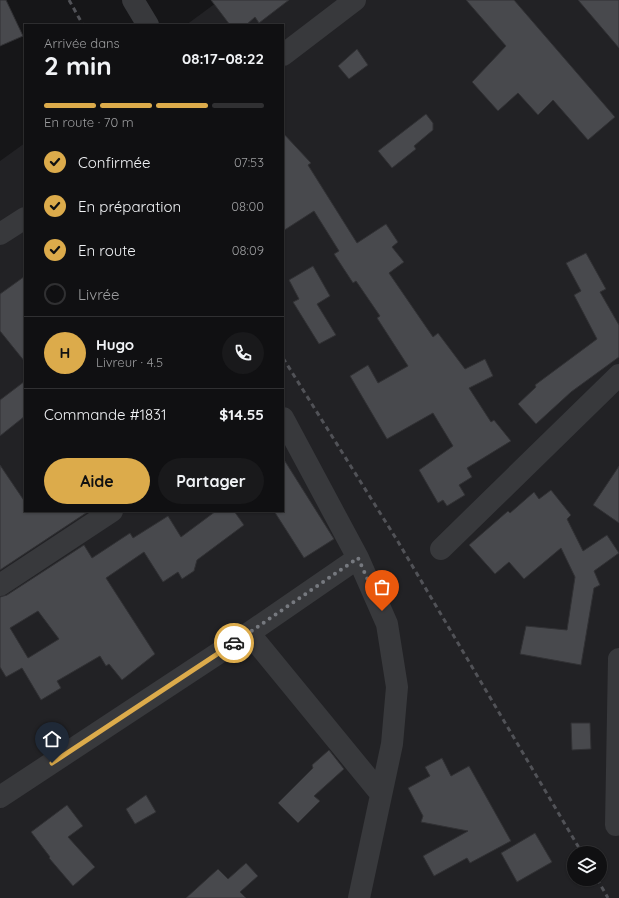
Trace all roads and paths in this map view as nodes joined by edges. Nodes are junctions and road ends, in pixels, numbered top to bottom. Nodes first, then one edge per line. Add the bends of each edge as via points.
1 (133, 0) edge
2 (355, 0) edge
3 (147, 24) edge
4 (284, 54) edge
5 (24, 219) edge
6 (0, 234) edge
7 (619, 375) edge
8 (284, 420) edge
9 (110, 512) edge
10 (441, 549) dead end
11 (358, 558) junction
12 (0, 585) edge
13 (249, 633) junction
14 (619, 659) edge
15 (381, 794) junction
16 (0, 797) edge
17 (616, 825) dead end
18 (359, 898) edge

1 - 3 street
2 - 4 street
5 - 6 street
7 - 10 street
8 - 11 street
9 - 12 street
11 - 13 street
11 - 15 street via 388,624 397,687 392,744
13 - 15 street
13 - 16 street
14 - 17 street
15 - 18 street

